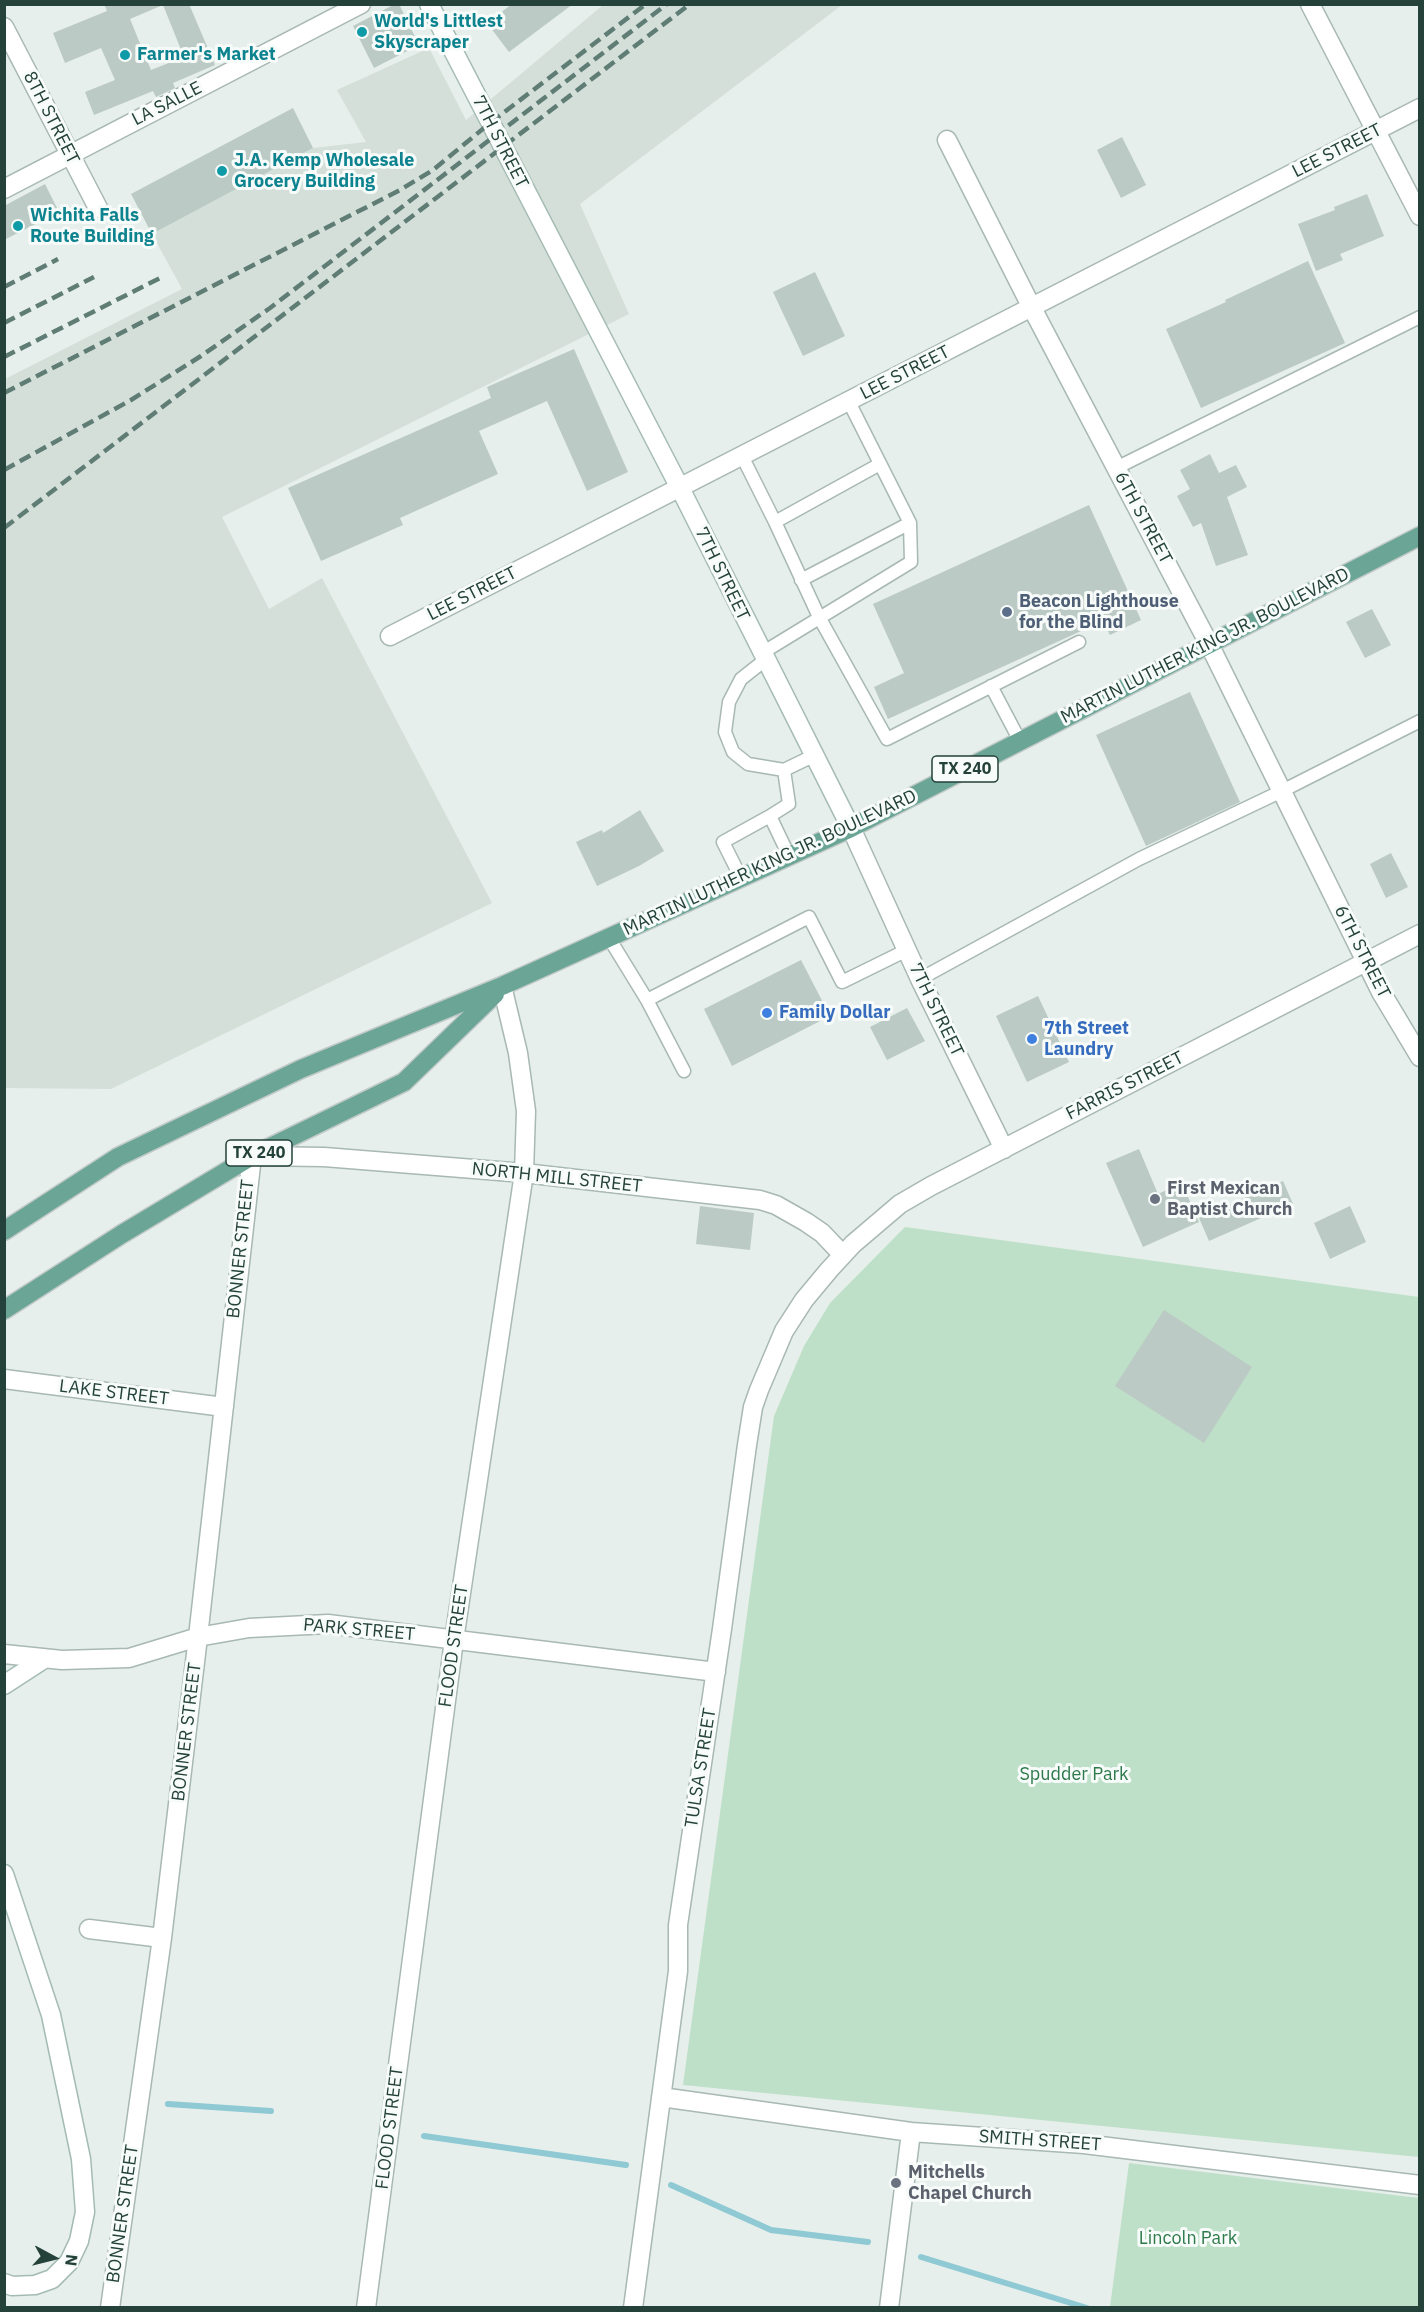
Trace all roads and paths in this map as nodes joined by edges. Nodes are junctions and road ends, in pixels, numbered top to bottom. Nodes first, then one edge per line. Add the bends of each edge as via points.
1 (361, 4) edge
2 (429, 4) edge
3 (1310, 4) edge
4 (4, 27) edge
5 (1419, 108) edge
6 (1376, 132) junction
7 (947, 140) dead end
8 (69, 155) junction
9 (4, 189) edge
10 (98, 208) dead end
11 (1419, 216) edge
12 (1032, 308) junction
13 (1419, 317) edge
14 (849, 402) junction
15 (742, 456) junction
16 (880, 464) junction
17 (1116, 468) junction
18 (680, 488) junction
19 (775, 522) junction
20 (910, 523) junction
21 (1419, 536) edge
22 (801, 580) junction
23 (819, 616) junction
24 (390, 636) dead end
25 (1079, 642) dead end
26 (1209, 644) junction
27 (763, 657) junction
28 (991, 686) junction
29 (1419, 721) edge
30 (1020, 741) junction
31 (813, 756) junction
32 (784, 770) junction
33 (1282, 791) junction
34 (770, 816) junction
35 (851, 828) junction
36 (789, 856) junction
37 (741, 878) junction
38 (1419, 934) edge
39 (609, 938) junction
40 (906, 950) junction
41 (1366, 962) junction
42 (920, 979) junction
43 (502, 986) junction
44 (647, 1000) junction
45 (1419, 1057) edge
46 (684, 1071) dead end
47 (1004, 1149) junction
48 (252, 1156) junction
49 (524, 1173) junction
50 (4, 1231) edge
51 (843, 1255) junction
52 (4, 1310) edge
53 (4, 1379) edge
54 (224, 1407) junction
55 (198, 1637) junction
56 (454, 1640) junction
57 (4, 1654) edge
58 (44, 1659) junction
59 (716, 1672) junction
60 (4, 1685) edge
61 (4, 1874) edge
62 (89, 1929) dead end
63 (162, 1938) junction
64 (661, 2097) junction
65 (911, 2132) junction
66 (1419, 2185) edge
67 (4, 2283) edge
68 (110, 2307) edge
69 (366, 2307) edge
70 (633, 2307) edge
71 (889, 2307) edge

1 - 8 street, LA SALLE
2 - 18 street, 7TH STREET
3 - 6 street
4 - 8 street, 8TH STREET
5 - 6 street, LEE STREET
6 - 11 street
6 - 12 street, LEE STREET
7 - 12 street, 6TH STREET
8 - 9 street, LA SALLE
8 - 10 street, 8TH STREET
12 - 14 street, LEE STREET
12 - 17 street, 6TH STREET
13 - 17 lane
14 - 15 street, LEE STREET
14 - 16 lane
15 - 18 street, LEE STREET
15 - 19 lane
16 - 19 lane
16 - 20 lane
17 - 26 street, 6TH STREET
18 - 24 street, LEE STREET
18 - 27 street, 7TH STREET
19 - 22 lane
20 - 22 lane
20 - 23 lane via 911,562
21 - 26 main road, MARTIN LUTHER KING JR. BOULEVARD / TX 240
22 - 23 lane
23 - 27 lane
23 - 28 lane via 887,739
25 - 28 lane
26 - 30 main road, MARTIN LUTHER KING JR. BOULEVARD / TX 240
26 - 33 street, 6TH STREET
27 - 31 street, 7TH STREET
27 - 32 lane via 741,679 729,702 725,732 733,752 748,764
28 - 30 lane
29 - 33 lane
30 - 35 main road, MARTIN LUTHER KING JR. BOULEVARD / TX 240
31 - 32 lane
31 - 35 street, 7TH STREET
32 - 34 lane via 789,804
33 - 41 street, 6TH STREET
33 - 42 lane via 1139,859
34 - 36 lane
34 - 37 lane via 723,842
35 - 36 main road, MARTIN LUTHER KING JR. BOULEVARD / TX 240
35 - 40 street, 7TH STREET
36 - 37 main road, MARTIN LUTHER KING JR. BOULEVARD / TX 240
37 - 39 main road, MARTIN LUTHER KING JR. BOULEVARD / TX 240
38 - 41 street, FARRIS STREET
39 - 43 main road, MARTIN LUTHER KING JR. BOULEVARD / TX 240
39 - 44 lane
40 - 42 street, 7TH STREET
40 - 44 lane via 842,982 809,917
41 - 45 street, 6TH STREET
41 - 47 street, FARRIS STREET
42 - 47 street, 7TH STREET
43 - 48 main road, MARTIN LUTHER KING JR. BOULEVARD / TX 240 via 404,1082
43 - 49 street, FLOOD STREET via 518,1053 526,1111
43 - 50 main road, MARTIN LUTHER KING JR. BOULEVARD / TX 240 via 302,1069 118,1157
44 - 46 lane
47 - 51 street, FARRIS STREET via 900,1204
48 - 49 street, NORTH MILL STREET via 324,1157
48 - 52 main road, MARTIN LUTHER KING JR. BOULEVARD / TX 240
48 - 54 street, BONNER STREET
49 - 51 street, NORTH MILL STREET via 760,1200 806,1222
49 - 56 street, FLOOD STREET
51 - 59 street, TULSA STREET via 804,1300 784,1331 753,1407
53 - 54 street, LAKE STREET
54 - 55 street, BONNER STREET
55 - 56 street, PARK STREET via 304,1624
55 - 58 street, PARK STREET via 129,1658
55 - 63 street, BONNER STREET
56 - 59 street, PARK STREET
56 - 69 street, FLOOD STREET
57 - 58 street, PARK STREET
58 - 60 street
59 - 64 street, TULSA STREET via 678,1924 678,1971
61 - 67 street via 51,2015 81,2158 85,2212 79,2241 69,2262 51,2278 35,2285
62 - 63 street
63 - 68 street, BONNER STREET
64 - 65 street, SMITH STREET
64 - 70 street, TULSA STREET
65 - 66 street, SMITH STREET via 1084,2144
65 - 71 street

